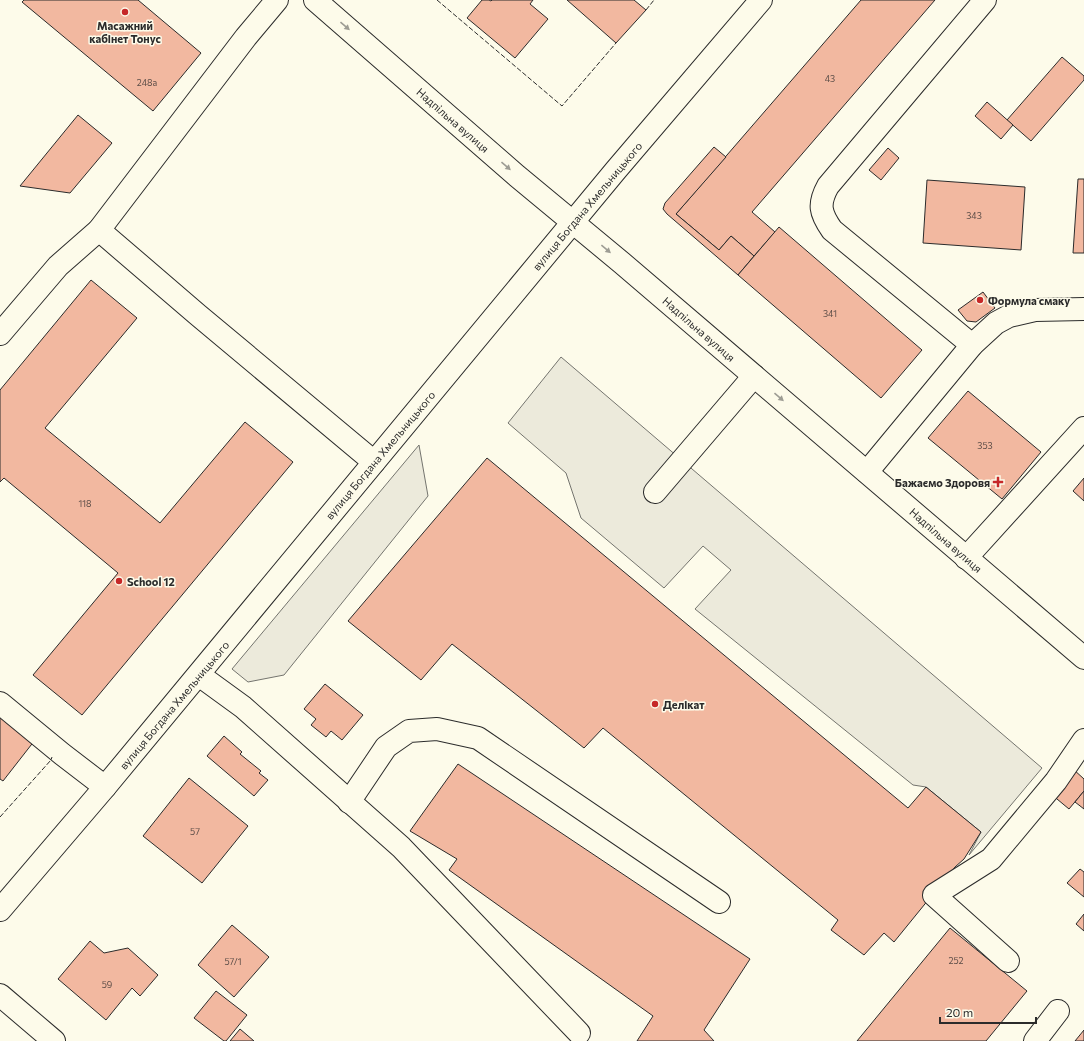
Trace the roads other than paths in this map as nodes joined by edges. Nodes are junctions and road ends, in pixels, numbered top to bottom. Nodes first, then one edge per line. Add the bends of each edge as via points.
1 (277, 0) edge
2 (315, 0) edge
3 (761, 0) edge
4 (985, 0) edge
5 (574, 222) junction
6 (99, 230) junction
7 (1084, 309) edge
8 (0, 334) edge
9 (972, 345) junction
10 (754, 376) junction
11 (1084, 428) edge
12 (374, 462) junction
13 (867, 472) junction
14 (655, 492) dead end
15 (966, 558) junction
16 (1084, 658) edge
17 (199, 675) junction
18 (0, 703) edge
19 (1084, 740) edge
20 (106, 787) junction
21 (349, 802) junction
22 (719, 902) dead end
23 (0, 910) edge
24 (1008, 961) dead end
25 (0, 995) edge
26 (1058, 1012) dead end
27 (579, 1033) dead end
28 (54, 1041) edge
29 (1035, 1041) edge

1 - 6 street
2 -> 5 street, Надпільна вулиця via 517,176
3 - 5 street, вулиця Богдана Хмельницького
4 - 9 street via 828,186 822,196 821,208 824,219 832,230
5 -> 10 street, Надпільна вулиця
5 - 12 street, вулиця Богдана Хмельницького
6 - 8 street via 58,266
6 - 12 street
7 - 9 street via 1040,309 1009,316 996,323
9 - 13 street
10 -> 13 street, Надпільна вулиця
10 - 14 street
11 - 15 street
12 - 17 street, вулиця Богдана Хмельницького
13 - 15 street, Надпільна вулиця
15 - 16 street, Надпільна вулиця
17 - 20 street, вулиця Богдана Хмельницького
17 - 21 street via 242,707
18 - 20 street
19 - 24 street via 1056,781 991,859 934,895
20 - 23 street, вулиця Богдана Хмельницького
21 - 22 street via 386,747 409,731 437,729 478,738
21 - 27 street via 401,847
25 - 28 street
26 - 29 street

